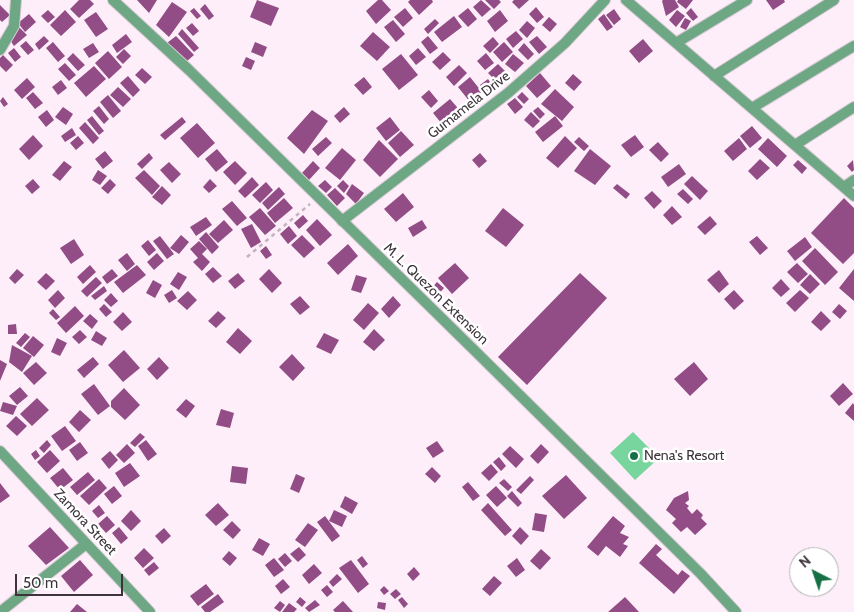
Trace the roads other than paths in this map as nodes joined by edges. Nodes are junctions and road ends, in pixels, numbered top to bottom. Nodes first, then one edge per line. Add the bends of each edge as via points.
1 (16, 0) edge
2 (113, 0) edge
3 (605, 0) edge
4 (628, 0) edge
5 (746, 0) edge
6 (834, 0) edge
7 (676, 43) junction
8 (854, 46) edge
9 (0, 50) edge
10 (714, 76) junction
11 (854, 106) edge
12 (752, 108) junction
13 (795, 145) junction
14 (854, 180) edge
15 (844, 187) junction
16 (854, 196) edge
17 (342, 221) junction
18 (0, 451) edge
19 (86, 544) junction
20 (0, 612) edge
21 (150, 612) edge
22 (736, 612) edge

1 - 9 street via 14,26
2 - 17 street, M. L. Quezon Extension
3 - 17 street, Gumamela Drive via 565,43 508,93
4 - 7 street
5 - 7 street
6 - 10 street
7 - 10 street
8 - 12 street
10 - 12 street
11 - 13 street
12 - 13 street
13 - 15 street
14 - 15 street
15 - 16 street
17 - 22 street, M. L. Quezon Extension
18 - 19 street, Zamora Street
19 - 20 street
19 - 21 street, Zamora Street

